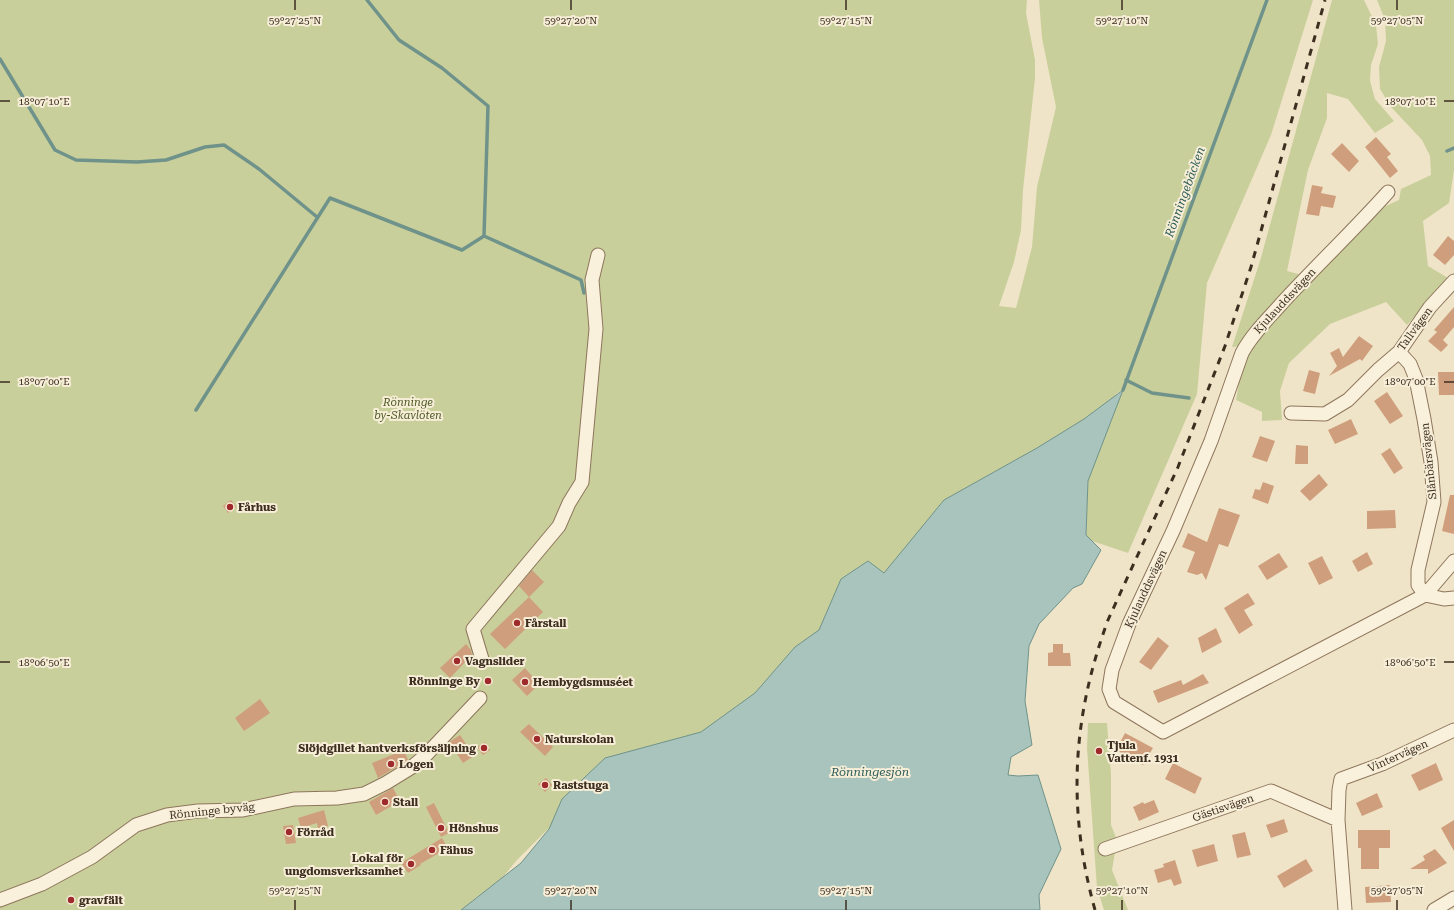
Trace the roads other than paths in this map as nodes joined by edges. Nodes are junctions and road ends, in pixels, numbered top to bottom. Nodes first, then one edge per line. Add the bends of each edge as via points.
1 (1388, 192) dead end
2 (598, 255) dead end
3 (1454, 281) edge
4 (1399, 352) junction
5 (1291, 413) dead end
6 (1454, 561) edge
7 (1425, 595) junction
8 (1454, 598) edge
9 (482, 659) dead end
10 (480, 698) dead end
11 (1454, 730) edge
12 (1338, 820) junction
13 (1105, 850) dead end
14 (1454, 898) edge
15 (0, 900) edge
16 (1345, 910) edge
17 (1434, 910) edge

1 - 7 street, Kjulauddsvägen via 1245,346 1208,448 1173,531 1129,624 1112,670 1110,689 1114,702 1163,732
2 - 9 street via 592,280 596,329 582,482 559,526 473,629
3 - 4 street, Tallvägen via 1430,307
4 - 5 street, Tallvägen via 1348,400 1325,414
4 - 7 street, Slånbärsvägen via 1410,364 1416,379 1431,462 1434,502 1418,570 1418,585
6 - 7 street
7 - 8 street via 1444,599
10 - 15 street, Rönninge byväg via 420,760 386,783 364,794 337,798 294,799 243,810 168,815 136,825 92,857 42,884
11 - 12 street, Vintervägen via 1382,764 1341,779
12 - 13 street, Gästisvägen via 1270,791
12 - 16 street
14 - 17 street

